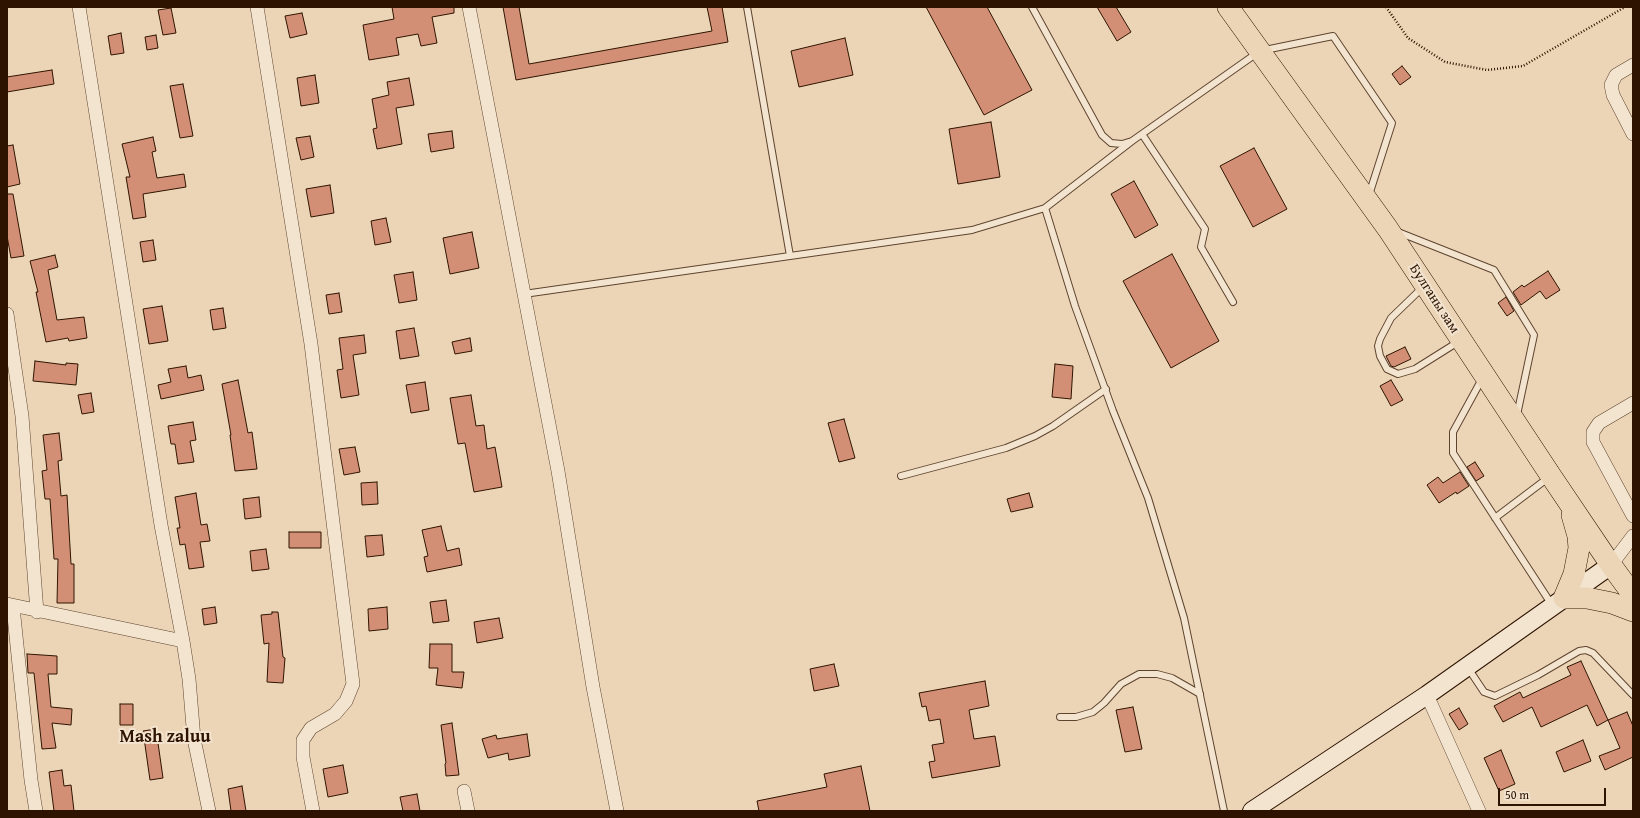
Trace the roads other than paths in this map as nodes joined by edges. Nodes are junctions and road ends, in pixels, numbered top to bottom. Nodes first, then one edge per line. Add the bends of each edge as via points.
1 (79, 7) edge
2 (257, 7) edge
3 (469, 7) edge
4 (747, 7) edge
5 (1032, 7) edge
6 (1228, 7) edge
7 (1260, 51) junction
8 (1633, 65) edge
9 (1142, 134) junction
10 (1633, 134) edge
11 (1132, 141) junction
12 (1367, 200) junction
13 (1045, 208) junction
14 (1388, 229) junction
15 (790, 256) junction
16 (1425, 285) junction
17 (524, 294) junction
18 (1233, 302) dead end
19 (7, 314) edge
20 (1461, 340) junction
21 (1484, 376) junction
22 (1106, 389) junction
23 (1633, 402) edge
24 (1516, 422) junction
25 (901, 476) dead end
26 (1551, 476) junction
27 (1633, 516) edge
28 (1495, 518) junction
29 (1633, 536) edge
30 (1611, 565) junction
31 (1633, 595) edge
32 (1558, 602) junction
33 (10, 606) edge
34 (1633, 611) edge
35 (37, 612) junction
36 (182, 641) junction
37 (1467, 667) junction
38 (1200, 694) junction
39 (1633, 695) edge
40 (1427, 696) junction
41 (1060, 717) dead end
42 (464, 791) dead end
43 (36, 811) edge
44 (209, 811) edge
45 (313, 811) edge
46 (468, 811) edge
47 (617, 811) edge
48 (1224, 811) edge
49 (1252, 811) edge
50 (1479, 811) edge

1 - 36 street
2 - 45 street via 311,344 353,684 346,701 335,714 311,728 303,740 303,757
3 - 17 street
4 - 15 lane
5 - 11 lane via 1102,135 1111,143 1122,144
6 - 7 highway, Булганы зам
7 - 9 lane
7 - 12 highway, Булганы зам
7 - 12 lane via 1333,36 1392,123
8 - 10 street via 1616,75 1611,85 1613,95
9 - 11 lane
9 - 18 lane via 1205,229 1200,247
11 - 13 lane
12 - 14 highway, Булганы зам
13 - 15 lane via 972,230
13 - 22 lane via 1075,306
14 - 16 highway, Булганы зам
14 - 24 lane via 1494,270 1534,335
15 - 17 lane
16 - 20 highway, Булганы зам
16 - 20 lane via 1391,318 1380,339 1380,356 1387,369 1398,374 1415,369
17 - 47 street via 558,471 593,687
19 - 35 street via 22,416
20 - 21 highway, Булганы зам
21 - 24 highway, Булганы зам
21 - 28 lane via 1453,432 1453,453
22 - 25 lane via 1035,436 1006,448
22 - 38 lane via 1148,498 1184,618
23 - 27 street via 1599,423 1594,432 1593,442
24 - 26 highway, Булганы зам
26 - 28 lane
26 - 30 highway, Булганы зам
26 - 32 highway via 1574,518 1579,548 1574,574
28 - 32 lane
29 - 30 street
30 - 31 highway, Булганы зам
30 - 32 main road
32 - 34 highway via 1587,598
32 - 37 main road
33 - 35 street
33 - 43 street
35 - 36 street
36 - 44 street via 189,679 194,739
37 - 39 lane via 1484,692 1495,696 1579,651 1586,650 1593,653
37 - 40 main road
38 - 41 lane via 1172,678 1157,674 1139,674 1121,684 1092,712 1076,717
38 - 48 lane
40 - 49 main road
40 - 50 street
42 - 46 street

